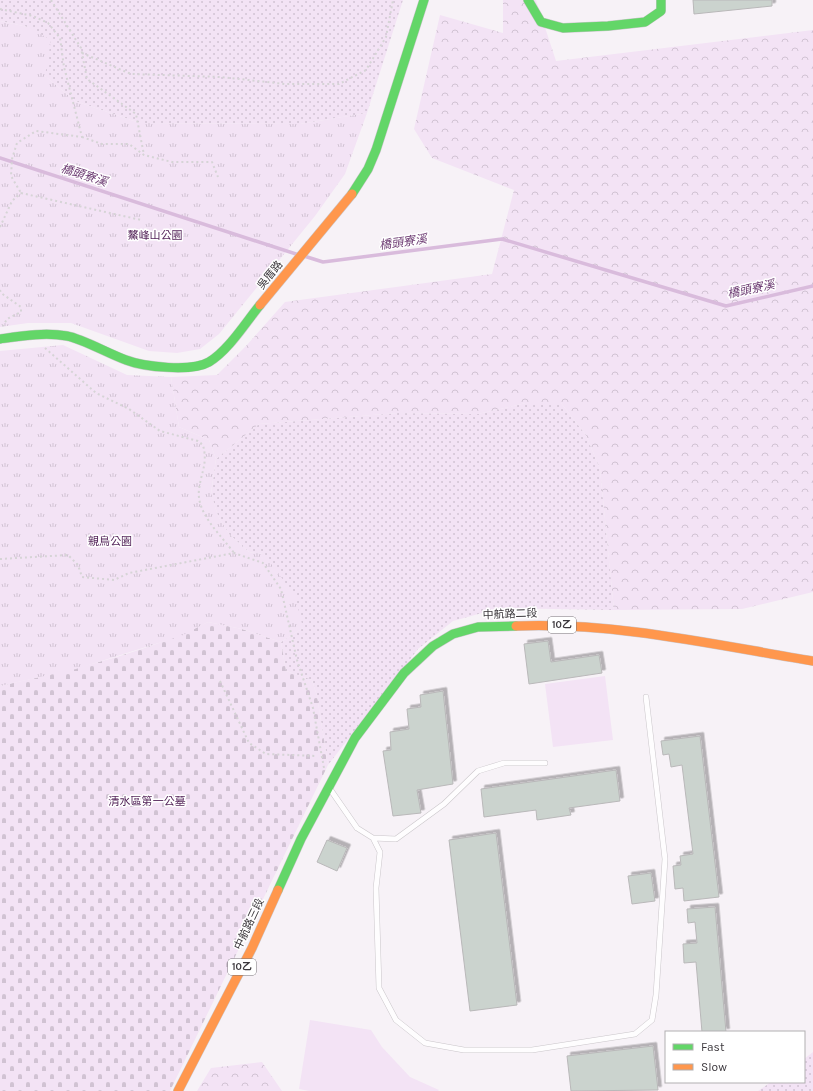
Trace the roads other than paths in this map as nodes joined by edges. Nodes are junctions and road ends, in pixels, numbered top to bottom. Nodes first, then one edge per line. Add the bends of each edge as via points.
1 (424, 0) edge
2 (528, 0) edge
3 (661, 0) edge
4 (0, 340) edge
5 (813, 661) edge
6 (646, 697) dead end
7 (544, 763) dead end
8 (328, 786) junction
9 (374, 838) junction
10 (178, 1091) edge

1 - 4 main road, 吳厝路 via 376,150 357,188 224,349 210,362 170,368 128,361 68,336 33,335
2 - 3 main road via 541,22 563,28 645,22 661,11
5 - 8 main road, 中航路二段 / 10乙 via 619,629 558,624 478,627 453,634 433,646 404,673 356,738
6 - 9 lane via 665,860 652,1020 635,1034 532,1050 464,1050 425,1043 396,1020 379,988 376,888 380,852
7 - 9 lane via 504,763 478,771 444,804 396,839
8 - 9 lane via 357,828
8 - 10 main road, 中航路三段 / 10乙 via 252,948

